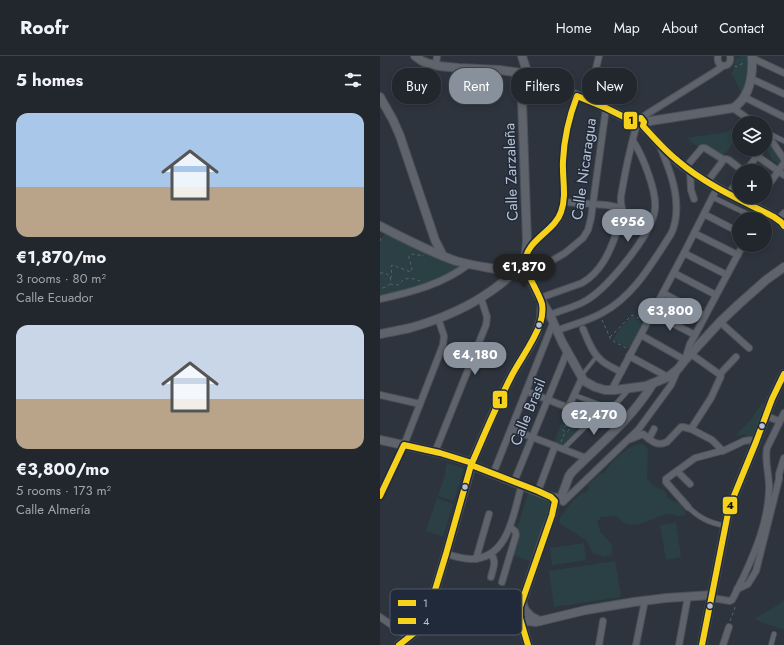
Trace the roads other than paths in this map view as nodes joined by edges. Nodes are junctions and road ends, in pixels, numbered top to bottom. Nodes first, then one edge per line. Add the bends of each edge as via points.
1 (415, 56) edge
2 (437, 56) edge
3 (522, 56) edge
4 (599, 56) edge
5 (718, 56) edge
6 (752, 57) edge
7 (730, 59) edge
8 (436, 65) junction
9 (723, 66) junction
10 (524, 68) edge
11 (596, 68) edge
12 (511, 72) edge
13 (784, 73) edge
14 (752, 79) junction
15 (784, 94) edge
16 (574, 95) edge
17 (577, 96) junction
18 (380, 97) edge
19 (744, 97) junction
20 (582, 98) edge
21 (525, 104) edge
22 (596, 104) edge
23 (606, 108) junction
24 (733, 108) junction
25 (744, 116) edge
26 (784, 117) edge
27 (640, 123) junction
28 (772, 135) edge
29 (633, 141) junction
30 (772, 141) edge
31 (784, 141) edge
32 (660, 144) junction
33 (757, 156) joint
34 (784, 159) edge
35 (722, 160) junction
36 (784, 163) edge
37 (735, 164) edge
38 (751, 164) edge
39 (688, 169) junction
40 (778, 171) junction
41 (784, 175) edge
42 (772, 180) edge
43 (707, 182) junction
44 (717, 188) junction
45 (732, 189) edge
46 (728, 194) junction
47 (712, 196) junction
48 (694, 199) dead end
49 (564, 202) junction
50 (593, 204) junction
51 (755, 204) edge
52 (753, 207) junction
53 (622, 208) junction
54 (744, 212) edge
55 (704, 214) junction
56 (782, 220) edge
57 (380, 226) edge
58 (732, 228) edge
59 (694, 233) junction
60 (527, 251) junction
61 (740, 252) edge
62 (684, 253) junction
63 (738, 255) junction
64 (443, 256) junction
65 (469, 264) junction
66 (784, 267) edge
67 (526, 269) junction
68 (513, 271) junction
69 (674, 273) junction
70 (727, 275) junction
71 (663, 293) junction
72 (716, 295) junction
73 (481, 298) junction
74 (380, 299) edge
75 (541, 300) junction
76 (653, 313) junction
77 (550, 315) junction
78 (705, 316) junction
79 (438, 318) junction
80 (720, 322) junction
81 (554, 327) junction
82 (583, 329) dead end
83 (380, 334) edge
84 (641, 334) junction
85 (695, 335) junction
86 (749, 348) dead end
87 (567, 352) junction
88 (630, 354) junction
89 (597, 356) junction
90 (688, 357) junction
91 (736, 357) dead end
92 (678, 369) junction
93 (620, 372) junction
94 (720, 374) junction
95 (784, 374) edge
96 (581, 377) junction
97 (668, 377) junction
98 (652, 384) junction
99 (630, 388) junction
100 (611, 390) junction
101 (526, 391) junction
102 (380, 395) edge
103 (574, 395) junction
104 (548, 400) junction
105 (420, 404) junction
106 (571, 409) junction
107 (611, 409) junction
108 (767, 412) junction
109 (784, 413) edge
110 (594, 418) junction
111 (604, 421) junction
112 (780, 421) junction
113 (617, 427) junction
114 (512, 428) junction
115 (654, 429) dead end
116 (691, 429) junction
117 (533, 437) junction
118 (649, 439) junction
119 (380, 440) edge
120 (627, 440) junction
121 (756, 442) junction
122 (404, 445) junction
123 (559, 447) junction
124 (723, 451) junction
125 (435, 452) junction
126 (586, 458) junction
127 (784, 458) edge
128 (471, 464) junction
129 (677, 471) junction
130 (493, 474) junction
131 (779, 474) junction
132 (768, 475) junction
133 (514, 482) junction
134 (690, 484) dead end
135 (520, 491) dead end
136 (538, 491) junction
137 (380, 496) edge
138 (558, 501) junction
139 (688, 507) joint
140 (488, 514) dead end
141 (725, 526) junction
142 (510, 527) junction
143 (446, 554) junction
144 (491, 554) junction
145 (476, 559) junction
146 (491, 577) dead end
147 (502, 582) dead end
148 (435, 589) edge
149 (737, 589) junction
150 (688, 596) junction
151 (712, 596) junction
152 (645, 600) junction
153 (380, 617) edge
154 (525, 618) junction
155 (603, 621) dead end
156 (390, 624) edge
157 (729, 627) road end
158 (774, 634) dead end
159 (406, 635) edge
160 (411, 635) edge
161 (409, 637) junction
162 (399, 645) edge
163 (528, 645) edge
164 (599, 645) edge
165 (636, 645) edge
166 (679, 645) edge
167 (702, 645) edge
168 (723, 645) edge
169 (771, 645) edge

1 - 8 street
2 - 8 street
3 - 10 street, Calle Zarzaleña
4 - 11 street
5 - 9 street via 719,64
6 - 13 street
6 - 14 street
7 - 9 street via 728,65
8 - 12 street
9 - 27 street via 647,114
14 - 15 street
14 - 19 street
16 - 17 street
17 - 20 street
17 - 49 street via 566,132
18 - 64 street via 400,136 435,240
19 - 24 street
19 - 26 street
21 - 60 street, Calle Zarzaleña
22 - 23 street
23 - 27 street
23 - 50 street, Calle Nicaragua
24 - 25 street
24 - 27 street
27 - 29 street
27 - 32 street
28 - 31 street
29 - 53 street via 620,202
29 - 77 street via 643,159 654,193 655,210 649,226 620,270 594,296
30 - 34 street
32 - 39 street
32 - 81 street via 674,185 676,211 672,230 641,279 616,304 600,314
33 - 38 street
33 - 40 street
35 - 37 street via 726,159
35 - 39 street via 703,147
35 - 43 street
36 - 40 street
39 - 43 street
39 - 48 street
40 - 41 street
40 - 42 street
43 - 44 street
44 - 46 street
44 - 47 street
45 - 46 street
46 - 52 street
47 - 54 street
47 - 55 street
49 - 50 street
49 - 60 street via 557,221
50 - 53 street
50 - 67 street, Calle Nicaragua via 590,225 582,238 559,258
51 - 52 street
52 - 56 street
53 - 75 street via 614,239 597,272 582,283
55 - 58 street
55 - 59 street
57 - 64 street
59 - 62 street
59 - 63 street
60 - 67 street, Calle Zarzaleña
61 - 63 street
62 - 69 street
62 - 70 street
63 - 70 street
64 - 65 street
65 - 68 street
65 - 74 street via 456,274 424,288
66 - 80 street
67 - 68 street
67 - 75 street
68 - 73 street via 503,283
69 - 71 street
69 - 72 street
70 - 72 street
71 - 76 street
71 - 78 street
72 - 78 street
73 - 79 street
73 - 125 street via 487,317 486,325
75 - 77 street
75 - 128 street via 541,319 536,334 495,409
76 - 84 street
76 - 85 street
77 - 81 street
78 - 85 street
79 - 83 street
79 - 105 street via 444,336 443,346
80 - 86 street
80 - 90 street
81 - 87 street
81 - 101 street
82 - 89 street
84 - 88 street
84 - 90 street
85 - 90 street via 690,344
87 - 96 street
87 - 104 street, Calle Brasil
88 - 93 street
88 - 97 street
89 - 93 street
89 - 96 lane
90 - 92 street
90 - 94 street
91 - 94 street
92 - 97 street
92 - 120 street via 664,395 641,427
93 - 100 street
94 - 116 street via 721,378 711,398
95 - 108 street
96 - 100 street via 595,387
96 - 103 street
97 - 98 street
98 - 99 street
98 - 113 street via 637,406
99 - 100 street
99 - 107 street
101 - 104 street
101 - 114 street
102 - 105 street
103 - 106 street
103 - 107 street
104 - 106 street
104 - 117 street, Calle Brasil
105 - 122 street
106 - 110 street
107 - 111 street
108 - 112 street
108 - 121 street
109 - 112 street
110 - 111 street
110 - 123 street
111 - 113 street
112 - 132 street via 766,452
113 - 126 street
114 - 117 street
114 - 130 street
115 - 118 street
116 - 118 street via 681,427 666,443 655,443
116 - 124 street via 712,440
117 - 123 street
117 - 133 street, Calle Brasil
118 - 120 street via 643,434
119 - 122 street
120 - 138 street
121 - 124 street via 744,441
121 - 141 street via 729,508
122 - 125 street
122 - 137 street
123 - 126 street
123 - 136 street
124 - 129 street via 695,458
125 - 128 street
126 - 138 street via 571,474
127 - 131 street
128 - 130 street
128 - 143 street
129 - 134 street
129 - 139 street via 665,481
130 - 133 street
131 - 132 street
131 - 149 street via 756,571 748,584
132 - 149 street via 768,507 760,538
133 - 136 street
135 - 142 street
136 - 138 street
138 - 154 street via 522,600
139 - 141 street via 700,518
140 - 145 street
141 - 151 street
142 - 144 street via 500,545
142 - 147 street via 516,535
143 - 145 street
143 - 148 street
144 - 145 street
144 - 146 street via 494,562
149 - 151 street via 730,601
150 - 151 street
150 - 152 street
150 - 166 street
151 - 167 street
152 - 154 street via 540,621
152 - 165 street
153 - 156 street
154 - 163 street
155 - 164 street
157 - 168 street
158 - 169 street
159 - 161 street
160 - 161 street
161 - 162 street

